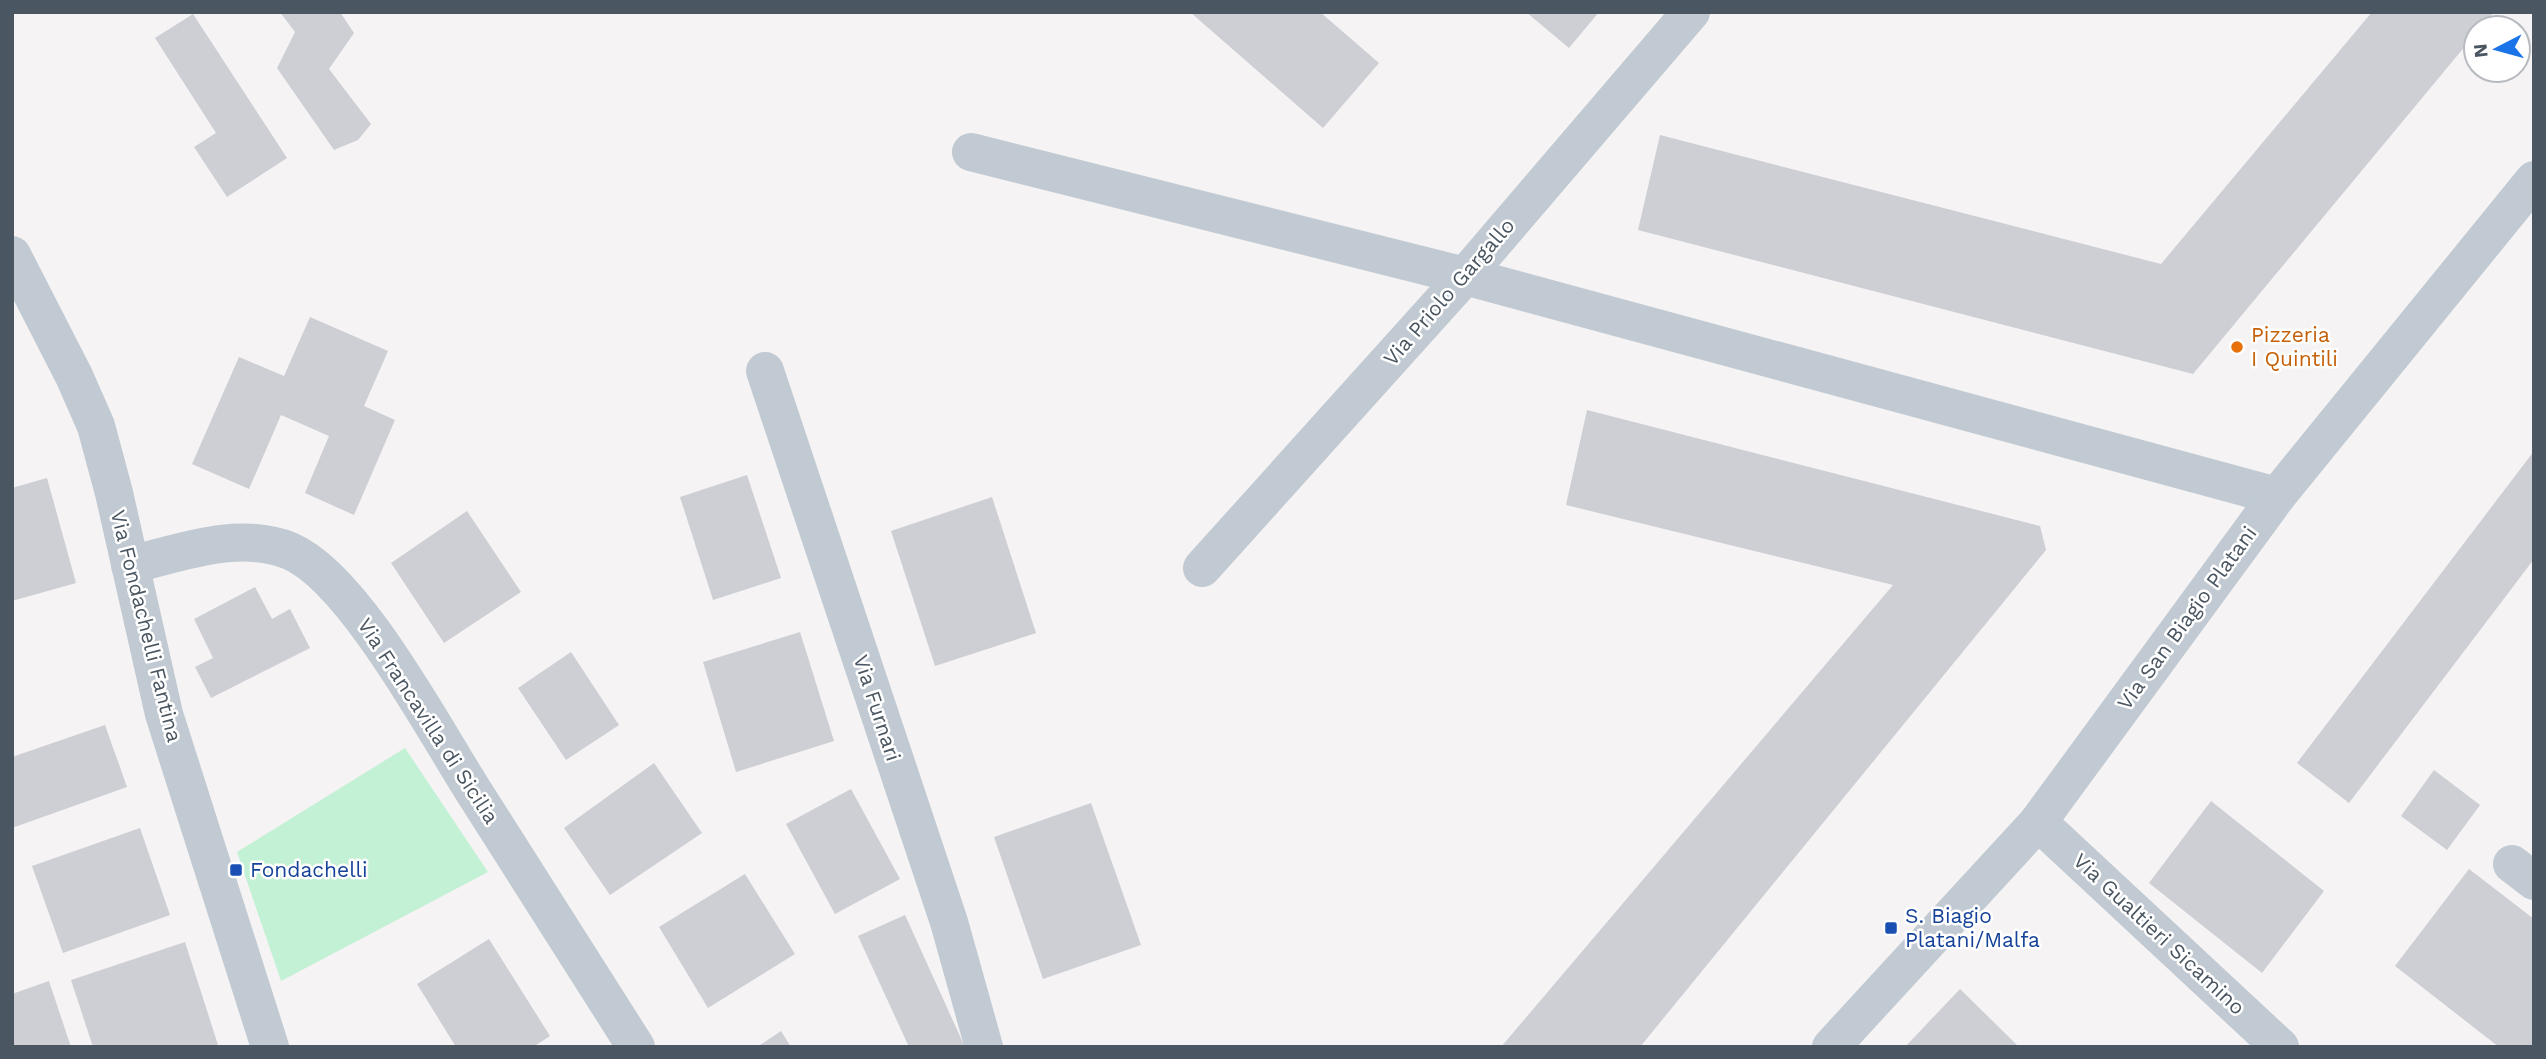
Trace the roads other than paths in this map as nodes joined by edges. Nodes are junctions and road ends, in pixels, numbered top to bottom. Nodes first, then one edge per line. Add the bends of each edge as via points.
1 (1691, 12) edge
2 (971, 152) dead end
3 (2534, 180) edge
4 (12, 256) edge
5 (1465, 276) junction
6 (765, 370) dead end
7 (2277, 496) junction
8 (130, 565) junction
9 (1202, 568) dead end
10 (2038, 822) junction
11 (271, 1047) edge
12 (636, 1047) edge
13 (984, 1047) edge
14 (1831, 1047) edge
15 (2280, 1047) edge

1 - 5 street, Via Priolo Gargallo
2 - 5 street
3 - 7 street, Via San Biagio Platani
4 - 8 street, Via Fondachelli Fantina via 96,426
5 - 7 street
5 - 9 street, Via Priolo Gargallo
6 - 13 street, Via Furnari via 949,922
7 - 10 street, Via San Biagio Platani
8 - 11 street, Via Fondachelli Fantina via 164,714
8 - 12 street, Via Francavilla di Sicilia via 241,542 275,545 322,572 382,646
10 - 14 street, Via San Biagio Platani
10 - 15 street, Via Gualtieri Sicamino

